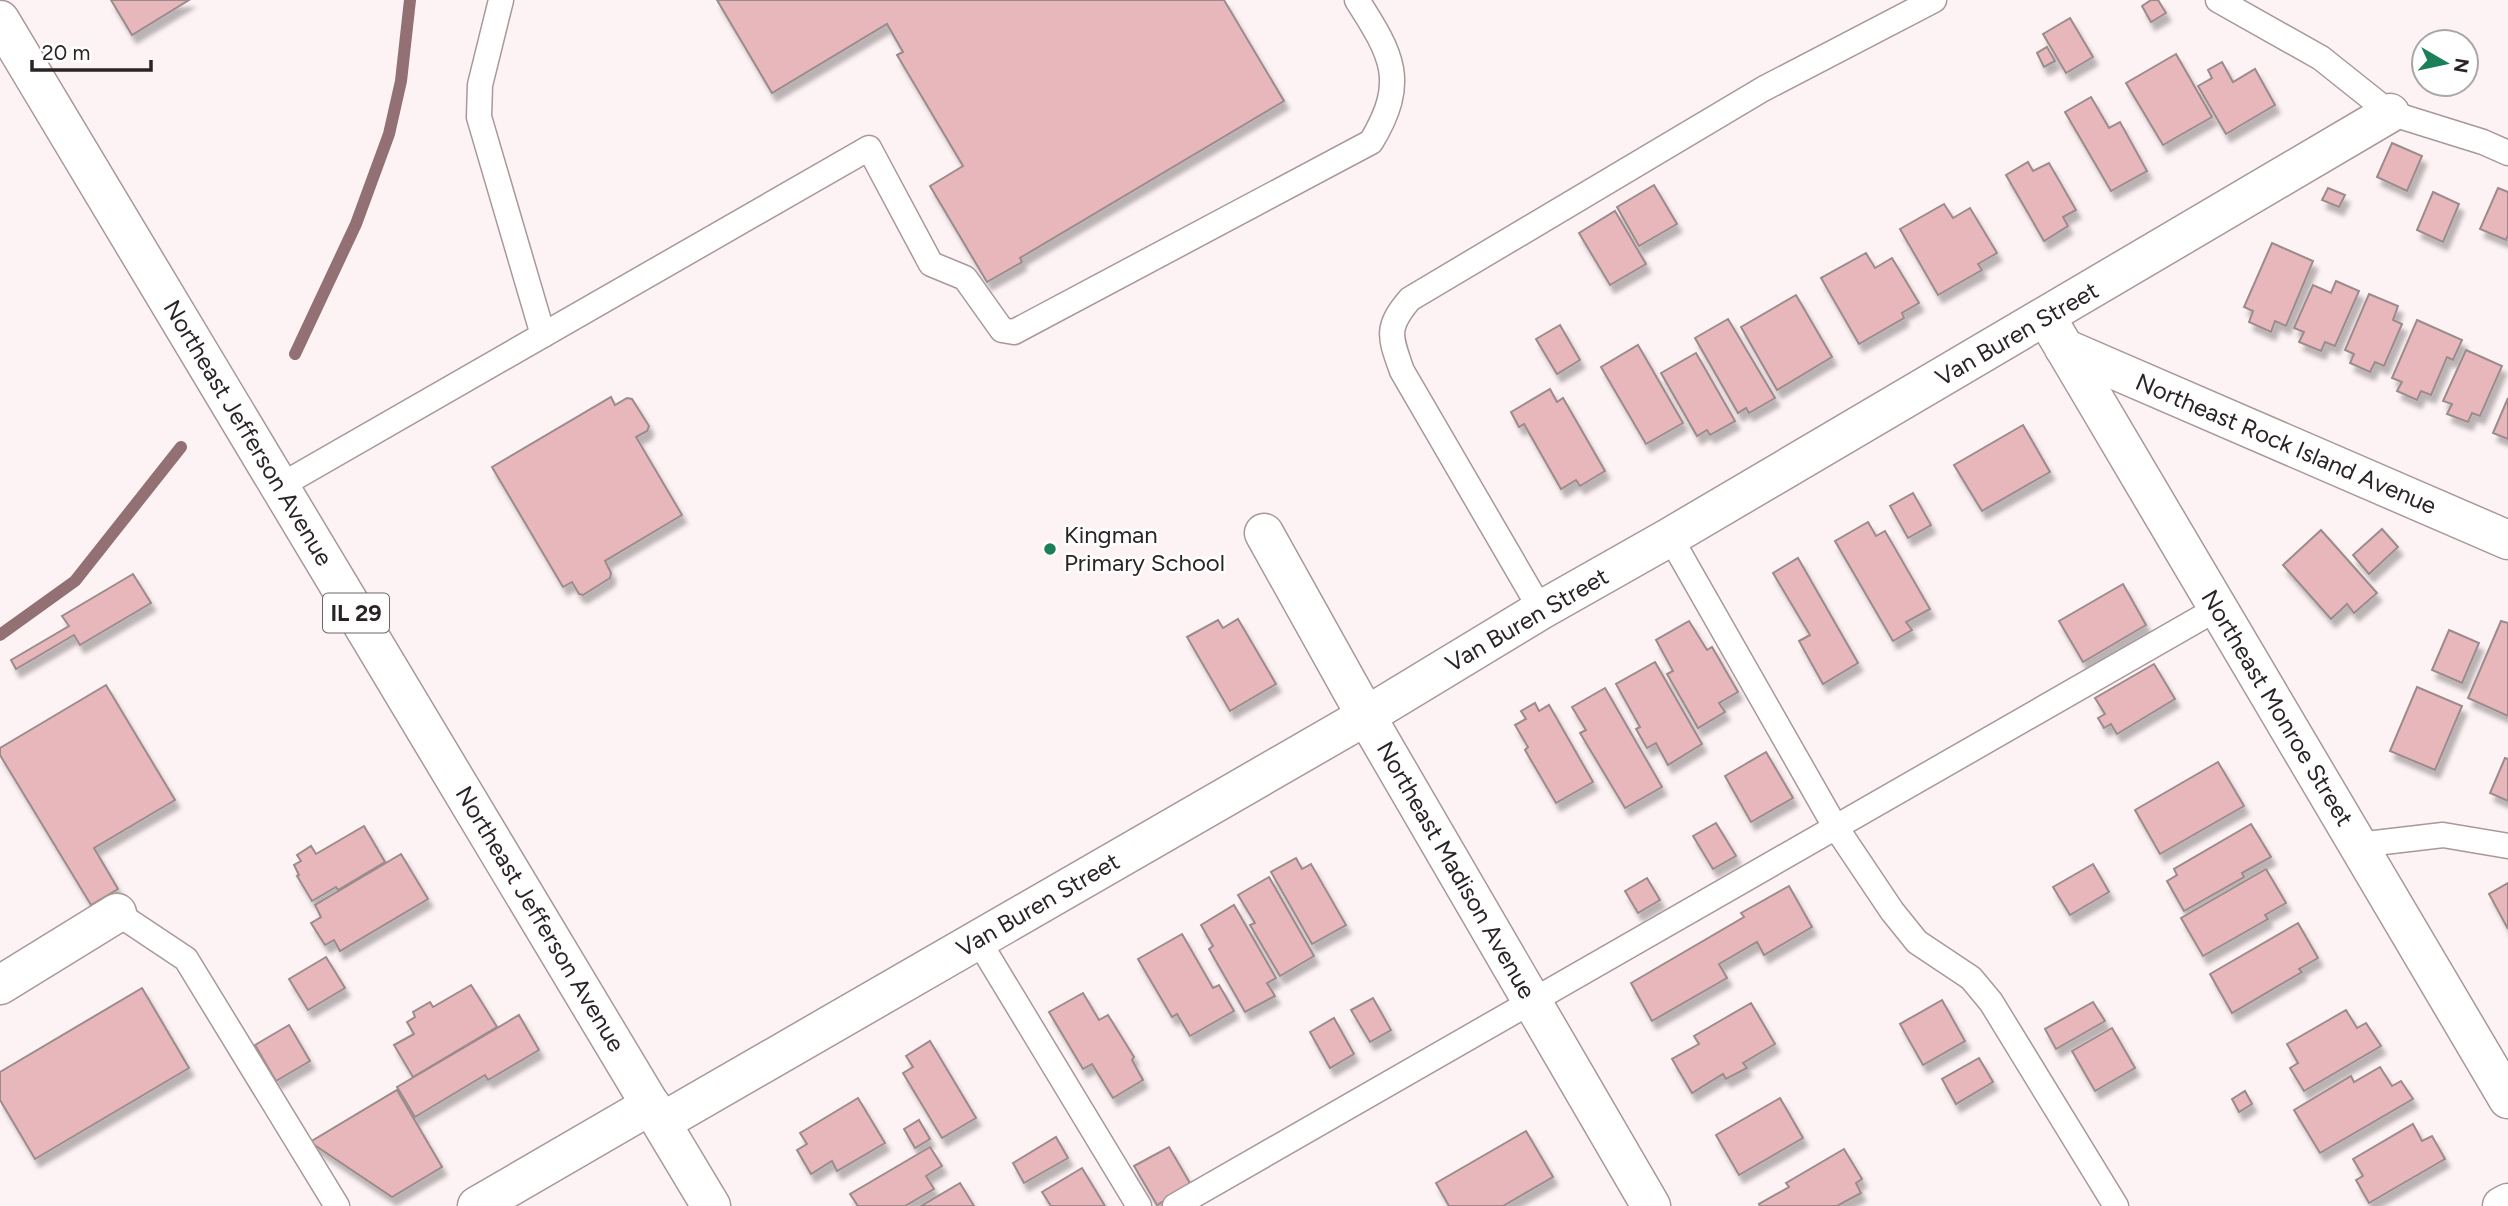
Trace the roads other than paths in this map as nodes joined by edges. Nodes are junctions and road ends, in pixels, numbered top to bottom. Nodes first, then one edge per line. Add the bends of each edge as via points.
1 (501, 0) edge
2 (1357, 0) edge
3 (1934, 0) edge
4 (2218, 0) edge
5 (0, 20) edge
6 (2390, 113) junction
7 (2508, 153) edge
8 (2055, 333) junction
9 (542, 335) junction
10 (280, 486) junction
11 (1264, 533) dead end
12 (1670, 537) junction
13 (2508, 540) edge
14 (2218, 608) junction
15 (1541, 610) junction
16 (1366, 716) junction
17 (1836, 827) junction
18 (2358, 845) junction
19 (2508, 846) edge
20 (117, 913) joint
21 (978, 940) junction
22 (0, 985) edge
23 (1532, 1001) junction
24 (2508, 1099) edge
25 (657, 1113) junction
26 (2508, 1203) edge
27 (337, 1206) edge
28 (477, 1206) edge
29 (711, 1206) edge
30 (1139, 1206) edge
31 (1175, 1206) edge
32 (1651, 1206) edge
33 (2116, 1206) edge
34 (2502, 1206) edge

1 - 9 lane via 480,85 479,117
2 - 9 lane via 1381,38 1391,66 1392,96 1371,142 1014,331 1002,330 965,278 931,264 869,148
3 - 15 lane via 1763,89 1410,299 1396,316 1391,339 1402,371
4 - 6 lane via 2321,58
5 - 10 street, Northeast Jefferson Avenue / IL 29
6 - 7 lane
6 - 8 street, Van Buren Street
8 - 12 street, Van Buren Street
8 - 13 street, Northeast Rock Island Avenue
8 - 14 street, Northeast Monroe Street
9 - 10 lane
10 - 25 street, Northeast Jefferson Avenue / IL 29
11 - 16 street, Northeast Madison Avenue
12 - 15 street, Van Buren Street
12 - 17 lane
14 - 17 lane
14 - 18 street, Northeast Monroe Street
15 - 16 street, Van Buren Street
16 - 21 street, Van Buren Street
16 - 23 street, Northeast Madison Avenue
17 - 23 lane
17 - 33 lane via 1917,942 1970,978 1991,1002
18 - 19 lane via 2443,835
18 - 24 street, Northeast Monroe Street
20 - 22 street
20 - 27 lane via 186,959
21 - 25 street, Van Buren Street
21 - 30 lane
23 - 31 lane
23 - 32 street, Northeast Madison Avenue
25 - 28 street, Van Buren Street
25 - 29 street, Northeast Jefferson Avenue / IL 29
26 - 34 street

